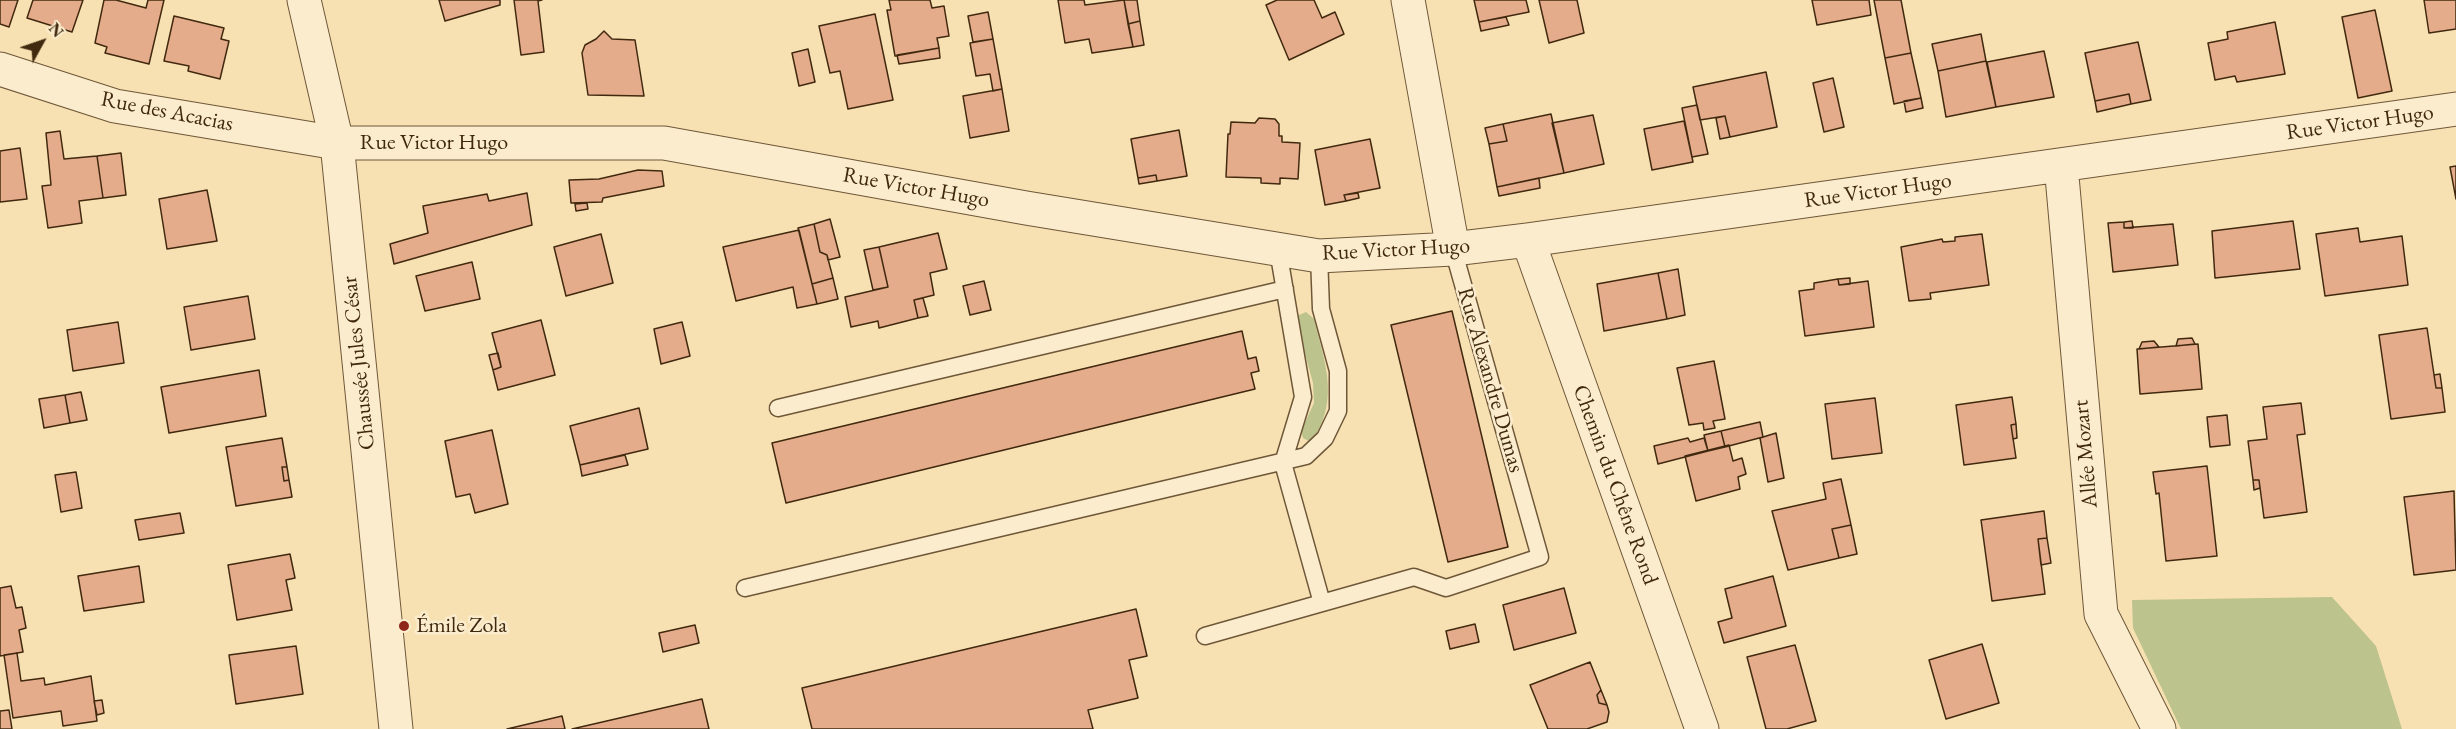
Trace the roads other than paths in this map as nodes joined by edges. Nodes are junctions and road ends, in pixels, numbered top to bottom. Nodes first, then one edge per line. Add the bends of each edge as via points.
1 (304, 0) edge
2 (1408, 0) edge
3 (0, 69) edge
4 (2456, 109) edge
5 (337, 143) junction
6 (2061, 165) junction
7 (1528, 240) junction
8 (1453, 249) junction
9 (1278, 250) junction
10 (1319, 256) junction
11 (1285, 289) junction
12 (778, 408) dead end
13 (1283, 463) junction
14 (745, 588) dead end
15 (1322, 603) junction
16 (1205, 636) dead end
17 (396, 729) edge
18 (1702, 729) edge
19 (2159, 729) edge

1 - 5 street, Chaussée Jules César
2 - 8 street, Rue Alexandre Dumas
3 - 5 street, Rue des Acacias via 115,106
4 - 6 street, Rue Victor Hugo
5 - 9 street, Rue Victor Hugo via 664,143
5 - 17 street, Chaussée Jules César
6 - 7 street, Rue Victor Hugo
6 - 19 street, Allée Mozart via 2101,614
7 - 8 street, Rue Victor Hugo
7 - 18 street, Chemin du Chêne Rond
8 - 10 street, Rue Victor Hugo
8 - 15 lane, Rue Alexandre Dumas via 1540,557 1446,588 1414,577
9 - 10 street, Rue Victor Hugo
9 - 11 lane
10 - 13 lane via 1321,309 1338,371 1338,411 1325,438 1306,456
11 - 12 lane
11 - 13 lane via 1303,397
13 - 14 lane
13 - 15 lane
15 - 16 lane

